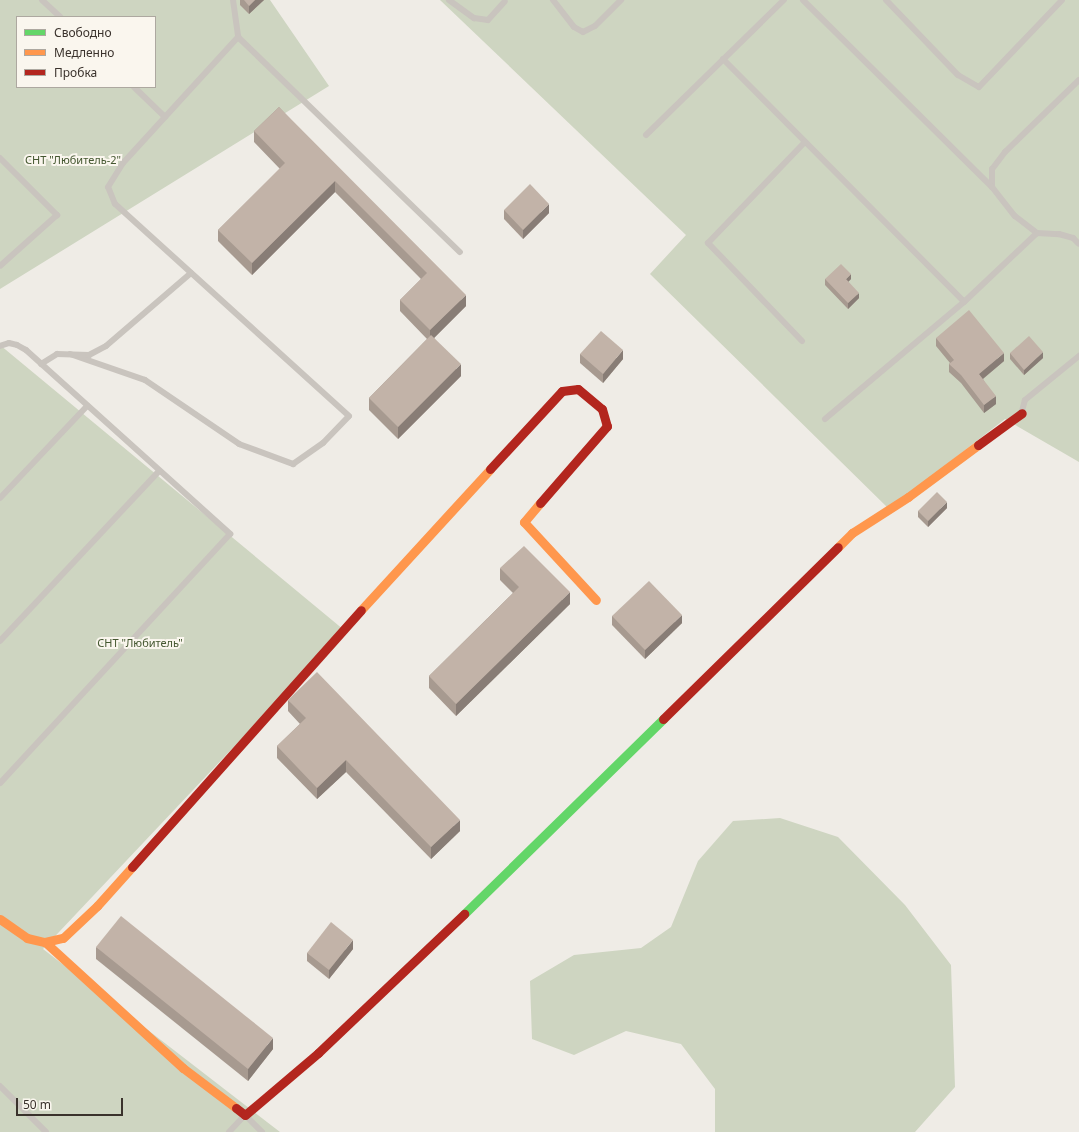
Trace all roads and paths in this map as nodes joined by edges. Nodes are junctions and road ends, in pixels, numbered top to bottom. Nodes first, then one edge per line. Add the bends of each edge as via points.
1 (42, 0) edge
2 (233, 0) edge
3 (450, 0) edge
4 (553, 0) edge
5 (621, 0) edge
6 (784, 0) edge
7 (803, 0) edge
8 (886, 0) edge
9 (1062, 0) edge
10 (505, 1) edge
11 (59, 16) edge
12 (238, 37) junction
13 (723, 59) junction
14 (1079, 80) edge
15 (135, 88) edge
16 (166, 117) junction
17 (646, 135) dead end
18 (805, 142) junction
19 (0, 158) edge
20 (992, 187) junction
21 (1037, 233) junction
22 (1079, 244) edge
23 (460, 252) dead end
24 (0, 266) edge
25 (191, 273) junction
26 (964, 302) junction
27 (802, 341) dead end
28 (0, 346) edge
29 (70, 354) junction
30 (1079, 356) edge
31 (41, 364) junction
32 (87, 406) junction
33 (1022, 412) joint
34 (825, 419) dead end
35 (159, 471) junction
36 (0, 498) edge
37 (596, 600) dead end
38 (0, 641) edge
39 (0, 783) edge
40 (0, 919) edge
41 (45, 942) junction
42 (0, 1086) edge
43 (245, 1115) junction
44 (46, 1132) edge
45 (229, 1132) edge
46 (262, 1132) edge

1 - 11 lane
2 - 12 lane
3 - 10 lane via 474,18 488,20
4 - 5 lane via 574,28 583,32 595,26
6 - 13 lane
7 - 20 lane
8 - 9 lane via 958,74 979,87
12 - 16 lane
12 - 23 lane
13 - 17 lane
13 - 18 lane
14 - 20 lane via 1005,152 992,169
15 - 16 lane
16 - 25 lane via 123,163 108,187 115,204
18 - 26 lane
18 - 27 lane via 708,243
19 - 24 lane via 57,214
20 - 21 lane via 1015,216
21 - 22 lane via 1059,234 1073,238
21 - 26 lane
25 - 29 lane via 106,346 90,355
25 - 29 lane via 349,416 323,443 293,464 239,444 145,380
26 - 34 lane
28 - 31 lane via 4,343 17,345
29 - 31 lane via 57,354
30 - 33 lane via 1025,400
31 - 32 lane
32 - 35 lane
32 - 36 lane
33 - 43 street via 908,497 852,532 458,920 318,1053
35 - 38 lane
35 - 39 lane via 230,534
37 - 41 street via 524,522 607,426 602,409 578,389 562,391 407,558 97,906 63,938
40 - 41 street via 27,938
41 - 43 street via 183,1068
42 - 44 lane
43 - 45 lane
43 - 46 lane

